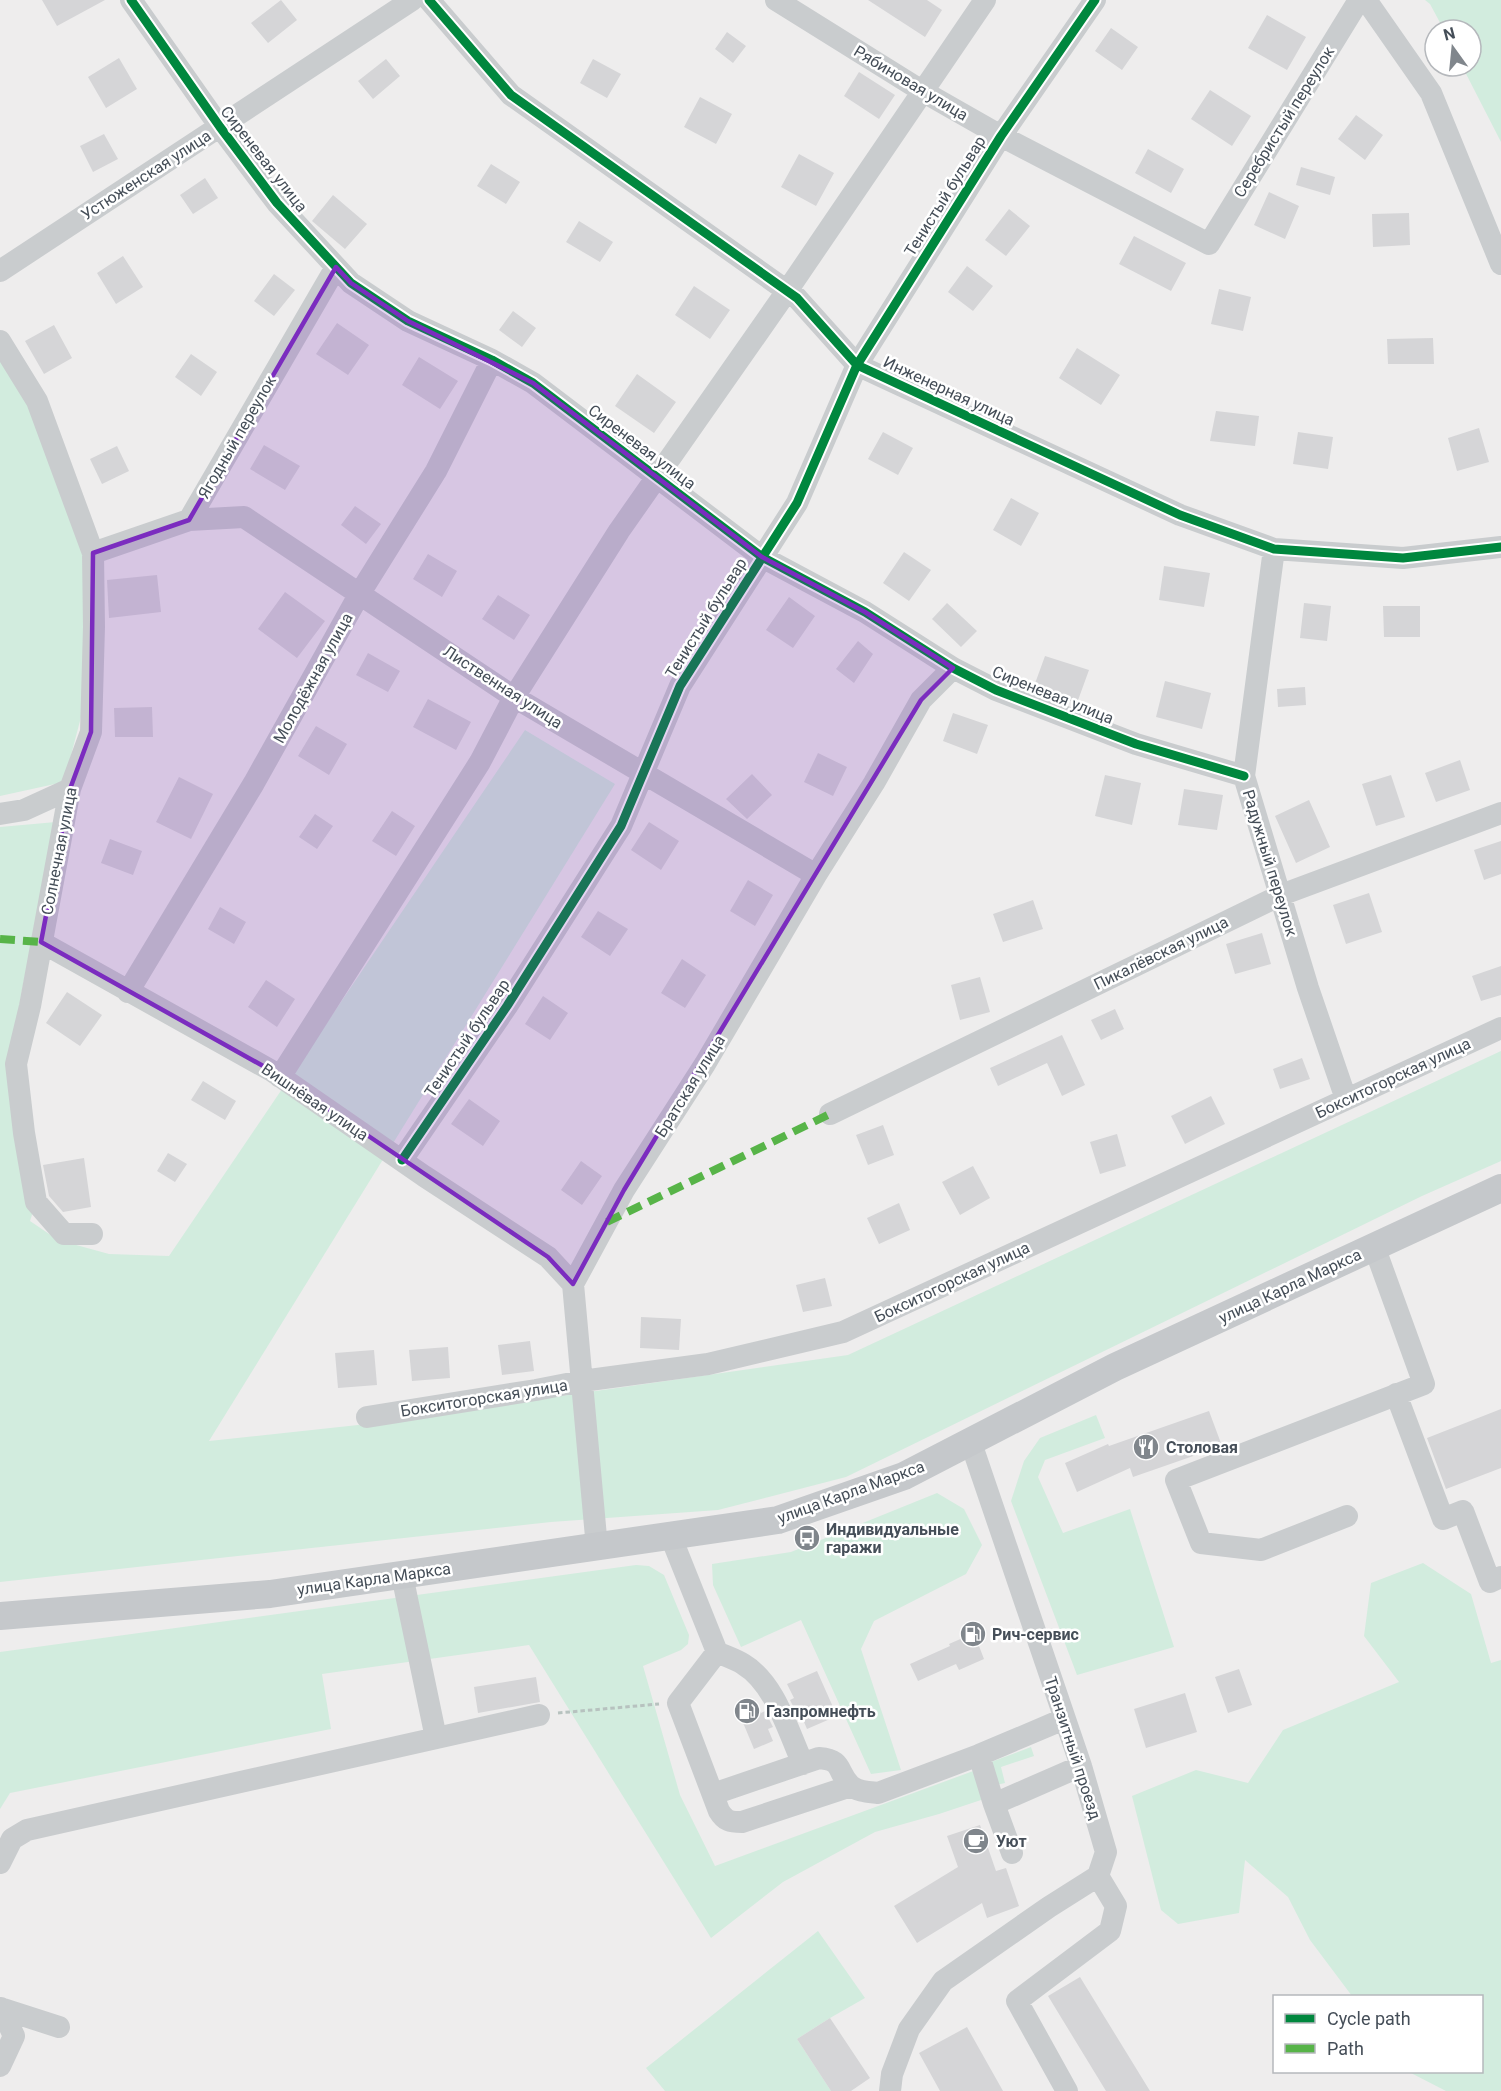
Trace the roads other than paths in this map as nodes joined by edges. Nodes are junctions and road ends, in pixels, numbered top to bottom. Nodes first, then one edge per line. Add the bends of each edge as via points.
1 (131, 0) edge
2 (412, 0) edge
3 (429, 0) edge
4 (776, 0) edge
5 (985, 0) edge
6 (1095, 0) edge
7 (1359, 0) edge
8 (1366, 0) edge
9 (922, 91) junction
10 (219, 127) junction
11 (1001, 136) junction
12 (1209, 244) joint
13 (1501, 264) edge
14 (336, 267) junction
15 (0, 271) edge
16 (787, 291) junction
17 (0, 341) edge
18 (492, 360) junction
19 (857, 365) junction
20 (657, 477) junction
21 (189, 520) junction
22 (1501, 547) edge
23 (1274, 549) junction
24 (93, 553) junction
25 (762, 557) junction
26 (360, 593) junction
27 (953, 668) junction
28 (514, 697) junction
29 (643, 773) junction
30 (1244, 776) junction
31 (70, 789) junction
32 (1501, 813) edge
33 (0, 814) edge
34 (816, 875) junction
35 (1281, 895) junction
36 (40, 942) junction
37 (128, 992) junction
38 (1501, 1028) edge
39 (280, 1077) junction
40 (1346, 1099) junction
41 (830, 1114) dead end
42 (402, 1161) junction
43 (1501, 1188) edge
44 (92, 1234) dead end
45 (1374, 1246) junction
46 (573, 1284) junction
47 (582, 1381) junction
48 (1396, 1395) junction
49 (367, 1417) dead end
50 (971, 1443) junction
51 (1347, 1516) dead end
52 (671, 1537) junction
53 (597, 1548) junction
54 (402, 1575) junction
55 (1501, 1577) edge
56 (0, 1616) edge
57 (717, 1652) junction
58 (538, 1715) road end
59 (1064, 1719) junction
60 (436, 1738) junction
61 (979, 1755) junction
62 (803, 1764) junction
63 (1081, 1766) junction
64 (851, 1786) junction
65 (713, 1794) junction
66 (994, 1804) junction
67 (1012, 1853) dead end
68 (0, 1863) edge
69 (1098, 1876) junction
70 (0, 2008) edge
71 (59, 2027) dead end
72 (0, 2066) edge
73 (890, 2091) edge
74 (1067, 2091) edge

1 - 10 street, Сиреневая улица
2 - 10 street, Устюженская улица
3 - 16 street, Инженерная улица via 511,94
4 - 9 street, Рябиновая улица
5 - 9 street
6 - 11 street, Тенистый бульвар
7 - 12 street, Серебристый переулок
8 - 13 street via 1431,93
9 - 11 street, Рябиновая улица
9 - 16 street
10 - 14 street, Сиреневая улица via 277,203
10 - 15 street, Устюженская улица
11 - 12 street, Рябиновая улица
11 - 19 street, Тенистый бульвар
14 - 18 street, Сиреневая улица via 351,284 408,321
14 - 21 street, Ягодный переулок
16 - 19 street, Инженерная улица
16 - 20 street
17 - 24 street, Солнечная улица via 37,401
18 - 20 street, Сиреневая улица via 533,383
18 - 26 street, Молодёжная улица via 436,471
19 - 23 street, Инженерная улица via 1180,515
19 - 25 street, Тенистый бульвар via 797,503
20 - 25 street, Сиреневая улица
20 - 28 street
21 - 24 street
21 - 26 street, Лиственная улица via 244,517
22 - 23 street, Инженерная улица via 1403,558
23 - 30 street, Радужный переулок
24 - 31 street, Солнечная улица via 91,732
25 - 27 street, Сиреневая улица via 865,612
25 - 29 street, Тенистый бульвар via 680,686
26 - 28 street, Лиственная улица
26 - 37 street, Молодёжная улица via 254,783
27 - 30 street, Сиреневая улица via 996,690 1136,744
27 - 34 street, Братская улица via 921,700
28 - 29 street, Лиственная улица
28 - 39 street via 480,762
29 - 34 street, Лиственная улица
29 - 42 street, Тенистый бульвар via 621,826 507,1006
30 - 35 street, Радужный переулок
31 - 33 street via 24,810
31 - 36 street, Солнечная улица
32 - 35 street, Пикалёвская улица
34 - 46 street, Братская улица via 705,1064 624,1190
35 - 40 street, Радужный переулок
35 - 41 street, Пикалёвская улица
36 - 37 street, Вишнёвая улица
36 - 44 street, Солнечная улица via 16,1064 36,1202 64,1234
37 - 39 street, Вишнёвая улица
38 - 40 street, Бокситогорская улица
39 - 42 street, Вишнёвая улица
40 - 47 street, Бокситогорская улица via 843,1332 708,1365
42 - 46 street, Вишнёвая улица via 548,1257
43 - 45 main road, улица Карла Маркса
45 - 48 street via 1424,1384
45 - 50 main road, улица Карла Маркса via 1115,1367
46 - 47 street
47 - 49 street, Бокситогорская улица
47 - 53 street
48 - 51 street via 1176,1480 1200,1543 1261,1550
48 - 55 street via 1443,1519 1463,1511 1490,1582
50 - 52 main road, улица Карла Маркса via 904,1476 777,1520
50 - 59 street, Транзитный проезд
52 - 53 main road, улица Карла Маркса
52 - 57 street
53 - 54 main road, улица Карла Маркса
54 - 56 main road, улица Карла Маркса via 270,1594
54 - 60 street
57 - 62 street via 743,1664 765,1684
57 - 65 street via 678,1703
58 - 60 street
59 - 61 street
59 - 63 street, Транзитный проезд
60 - 68 street via 27,1830 12,1839
61 - 64 street via 878,1793
61 - 66 street
62 - 64 street via 830,1759 839,1765
62 - 65 street
63 - 66 street
63 - 69 street, Транзитный проезд via 1106,1852
64 - 65 street via 742,1822 723,1818
66 - 67 street
69 - 73 street via 943,1981 909,2029 892,2074
69 - 74 street via 1116,1906 1110,1931 1017,2001
70 - 71 street
70 - 72 street via 14,2036

